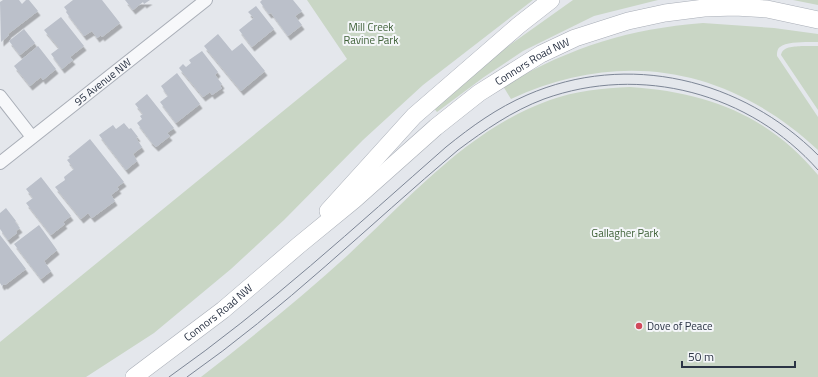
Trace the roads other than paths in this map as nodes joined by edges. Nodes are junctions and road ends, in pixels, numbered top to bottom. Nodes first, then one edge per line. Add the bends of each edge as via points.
1 (206, 0) edge
2 (551, 0) edge
3 (560, 0) edge
4 (818, 20) edge
5 (518, 25) junction
6 (0, 96) edge
7 (32, 137) junction
8 (0, 163) edge
9 (299, 245) junction
10 (134, 377) edge

1 - 7 street, 95 Avenue NW
2 - 5 main road, Connors Road NW
3 - 5 main road
4 - 9 main road, Connors Road NW via 767,9 704,8 628,21 575,38 541,54 479,93 436,126 354,200
5 - 9 main road, Connors Road NW via 414,116 356,178
6 - 7 street
7 - 8 street, 95 Avenue NW
9 - 10 main road, Connors Road NW via 224,310

